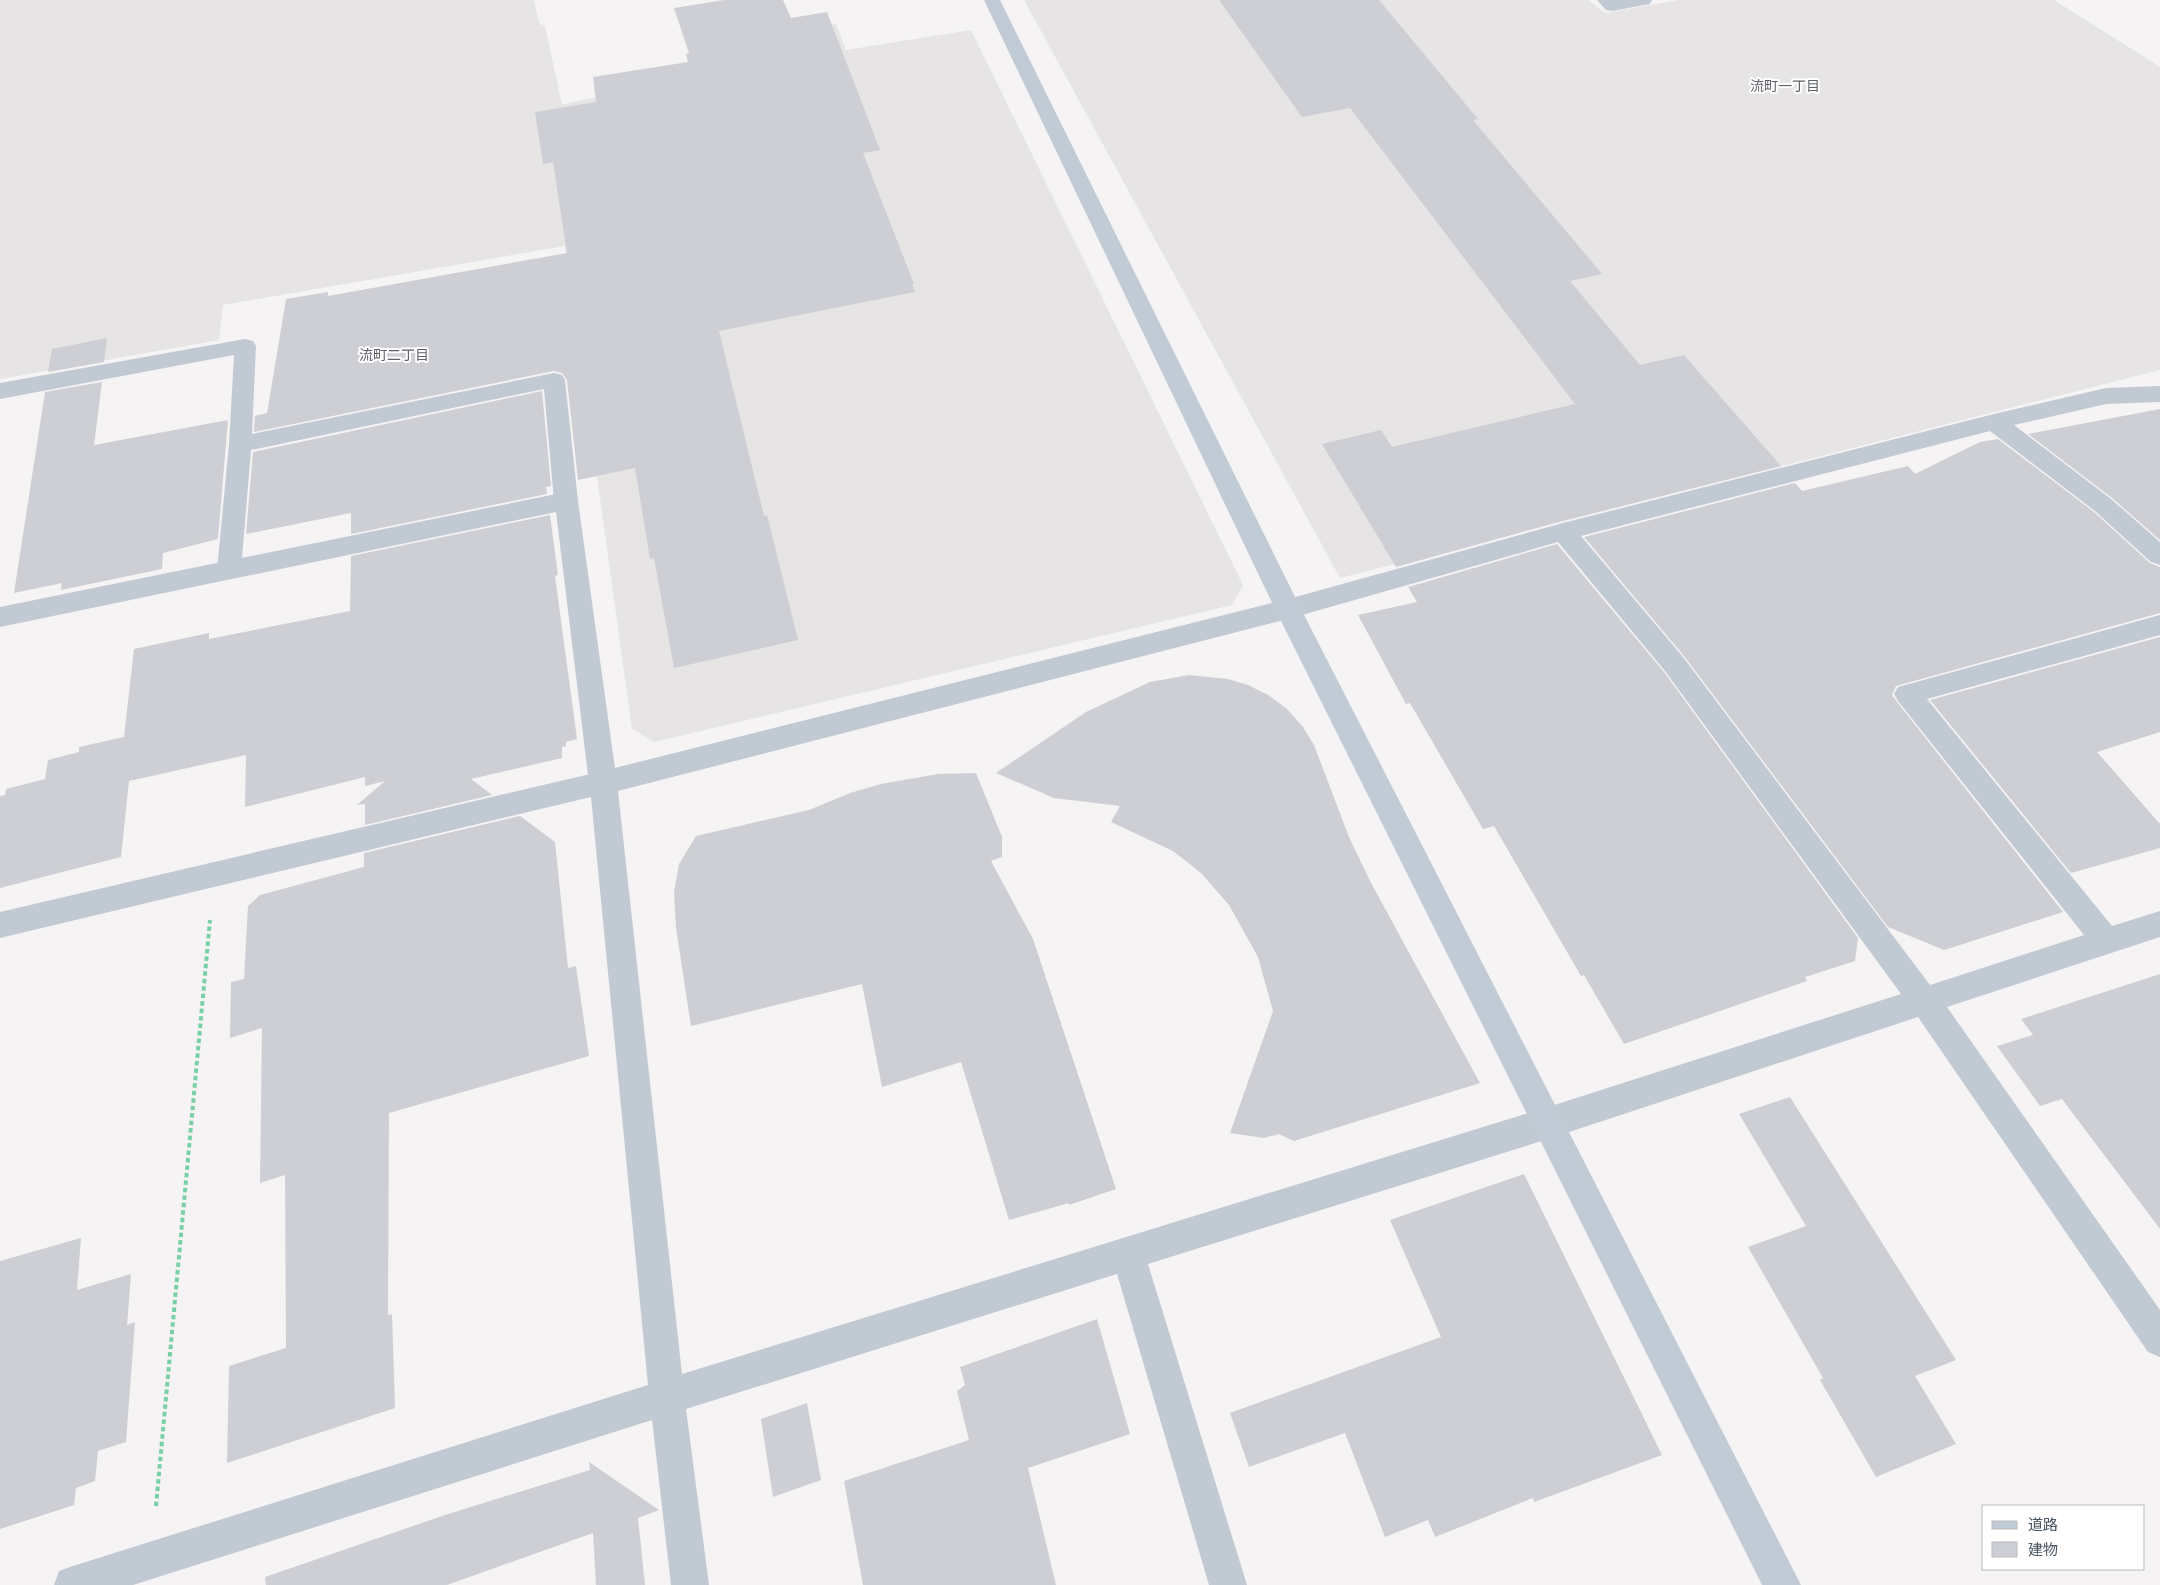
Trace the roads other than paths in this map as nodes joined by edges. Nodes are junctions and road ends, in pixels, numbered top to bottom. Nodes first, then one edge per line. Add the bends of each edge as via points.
1 (992, 0) edge
2 (1605, 0) edge
3 (1644, 0) edge
4 (0, 391) edge
5 (2160, 394) edge
6 (1994, 422) junction
7 (240, 444) junction
8 (566, 501) junction
9 (1563, 532) junction
10 (2160, 556) edge
11 (229, 570) junction
12 (1288, 609) junction
13 (0, 617) edge
14 (2160, 625) edge
15 (603, 783) junction
16 (2160, 924) edge
17 (0, 925) edge
18 (2107, 942) junction
19 (1925, 1002) junction
20 (1548, 1123) junction
21 (1128, 1253) junction
22 (2160, 1340) edge
23 (667, 1396) junction
24 (150, 1573) edge
25 (73, 1585) edge
26 (690, 1585) edge
27 (1228, 1585) edge
28 (1782, 1585) edge

1 - 12 street
2 - 3 street via 1612,6
4 - 7 street via 245,346
5 - 6 street via 2106,396
6 - 9 street
6 - 10 street via 2103,504
7 - 8 street via 554,380
7 - 11 street
8 - 11 street
8 - 15 street
9 - 12 street
9 - 19 street via 1674,664
11 - 13 street
12 - 15 street
12 - 20 street
14 - 18 street via 1907,694
15 - 17 street
15 - 23 street
16 - 18 street
18 - 19 street
19 - 20 street
19 - 22 street
20 - 21 street
20 - 28 street
21 - 23 street
21 - 27 street
23 - 24 street
23 - 26 street
24 - 25 street

